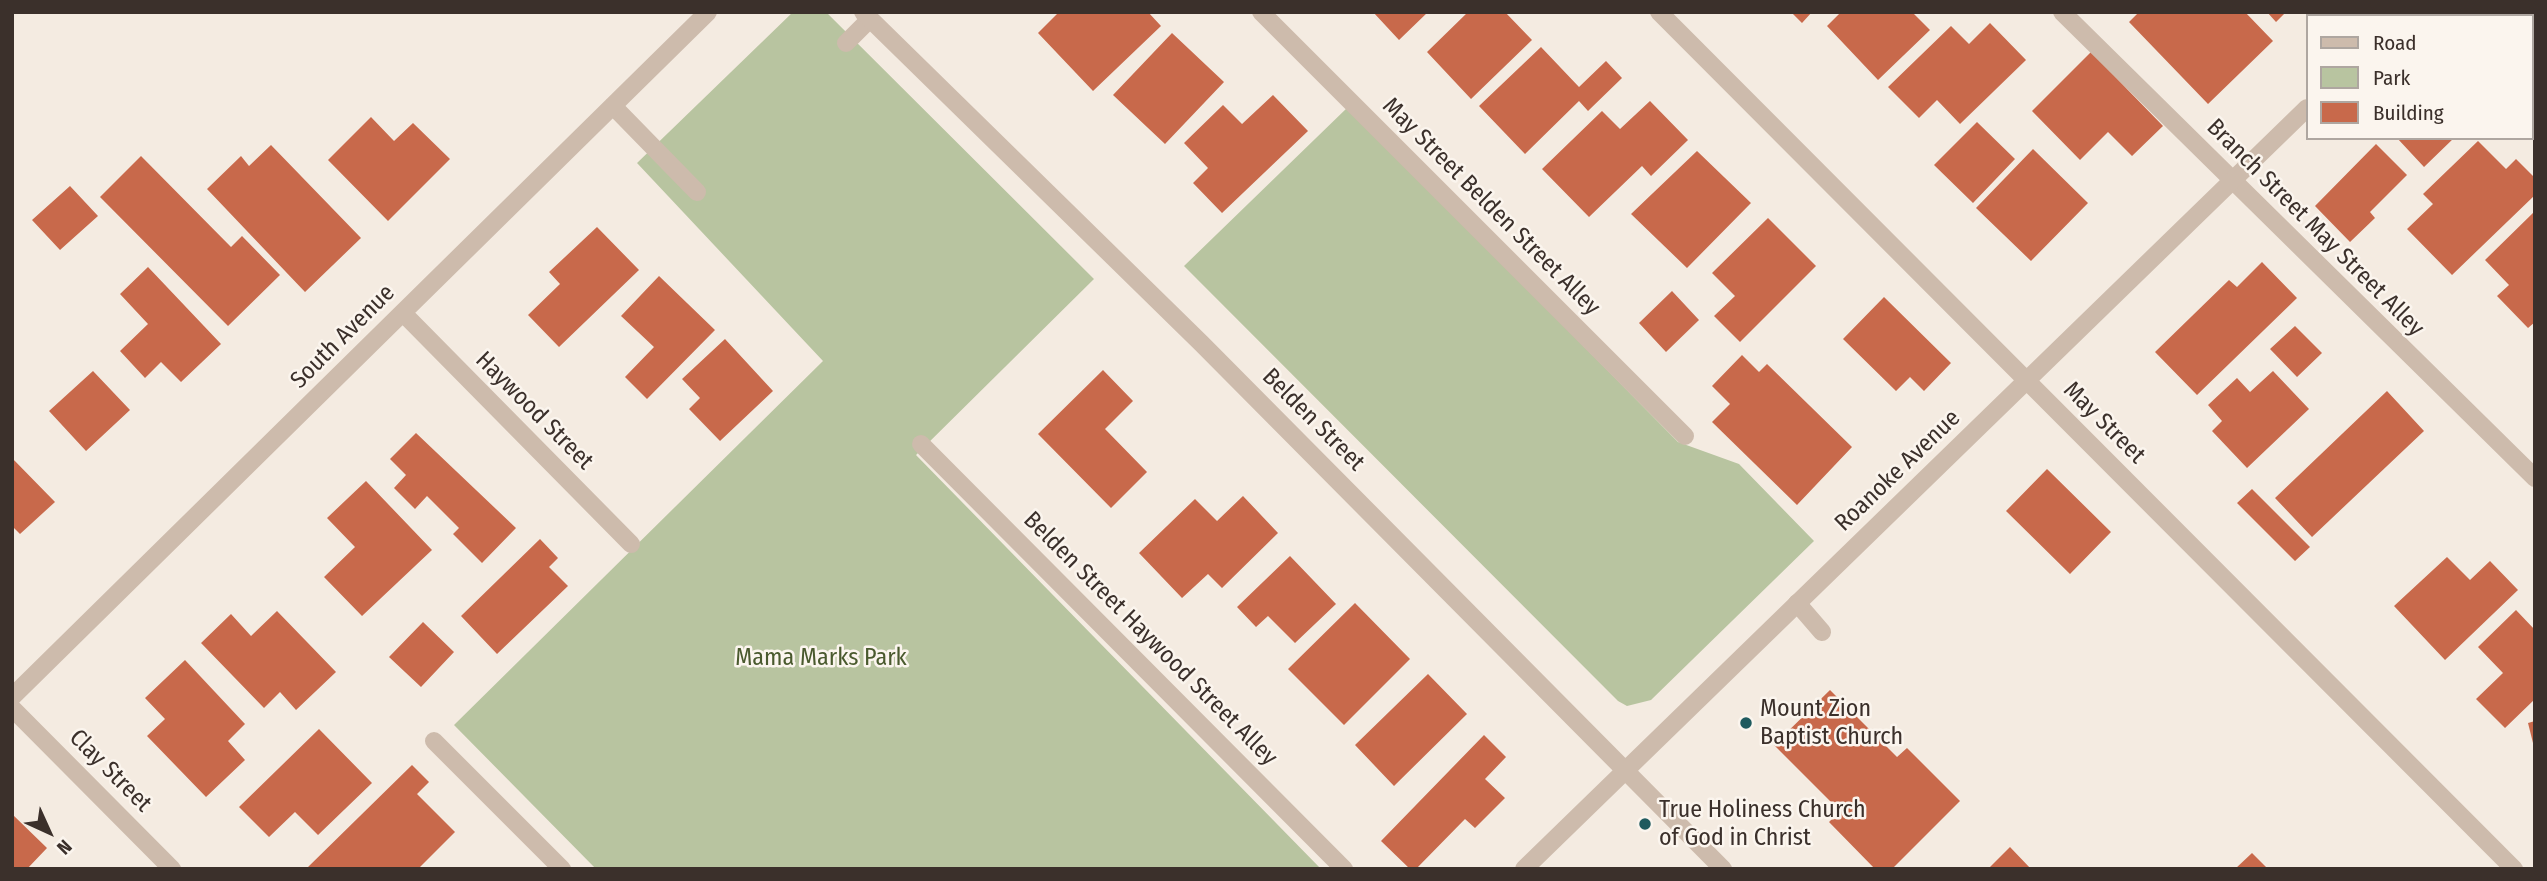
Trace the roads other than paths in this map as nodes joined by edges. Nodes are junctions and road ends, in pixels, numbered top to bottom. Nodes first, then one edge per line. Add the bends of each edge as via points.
1 (708, 12) edge
2 (1261, 12) edge
3 (1659, 12) edge
4 (2062, 12) edge
5 (866, 16) edge
6 (846, 43) dead end
7 (613, 106) junction
8 (2306, 109) edge
9 (2233, 181) junction
10 (698, 192) dead end
11 (403, 313) junction
12 (2026, 380) junction
13 (1685, 436) dead end
14 (921, 444) dead end
15 (2535, 478) edge
16 (631, 544) dead end
17 (1797, 603) junction
18 (1822, 632) dead end
19 (12, 697) edge
20 (12, 708) edge
21 (434, 741) dead end
22 (1626, 770) junction
23 (172, 869) edge
24 (562, 869) edge
25 (1344, 869) edge
26 (1524, 869) edge
27 (1723, 869) edge
28 (2514, 869) edge

1 - 7 street, South Avenue
2 - 13 street, May Street Belden Street Alley
3 - 12 street, May Street
4 - 9 street, Branch Street May Street Alley
5 - 6 street
5 - 22 street, Belden Street via 1201,343
7 - 10 street
7 - 11 street, South Avenue
8 - 9 street, Roanoke Avenue
9 - 12 street, Roanoke Avenue
9 - 15 street, Branch Street May Street Alley
11 - 16 street, Haywood Street
11 - 19 street, South Avenue
12 - 17 street, Roanoke Avenue
12 - 28 street, May Street
14 - 25 street, Belden Street Haywood Street Alley
17 - 18 street
17 - 22 street, Roanoke Avenue
20 - 23 street, Clay Street
21 - 24 street
22 - 26 street, Roanoke Avenue
22 - 27 street, Belden Street

